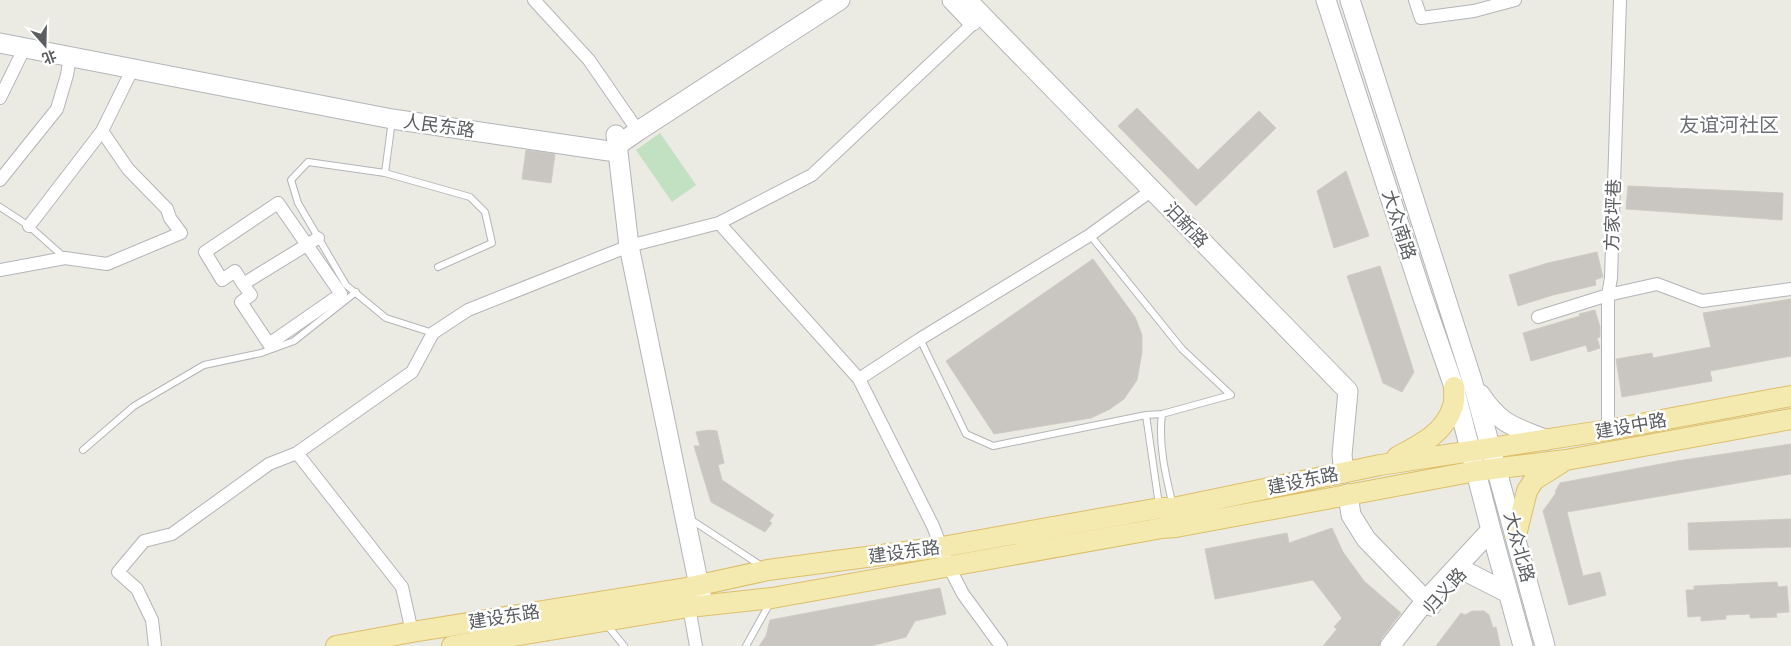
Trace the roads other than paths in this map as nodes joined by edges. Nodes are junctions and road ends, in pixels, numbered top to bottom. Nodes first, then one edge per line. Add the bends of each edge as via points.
1 (534, 0) edge
2 (819, 0) edge
3 (840, 0) edge
4 (952, 0) edge
5 (967, 0) edge
6 (1326, 0) edge
7 (1350, 0) edge
8 (1415, 0) edge
9 (1516, 0) edge
10 (1620, 0) edge
11 (978, 19) junction
12 (0, 32) edge
13 (0, 43) edge
14 (23, 48) junction
15 (70, 56) junction
16 (133, 68) junction
17 (0, 98) edge
18 (392, 119) junction
19 (635, 128) junction
20 (102, 132) junction
21 (612, 143) junction
22 (385, 173) junction
23 (1, 176) edge
24 (1147, 193) junction
25 (0, 207) edge
26 (719, 223) junction
27 (29, 226) junction
28 (1090, 235) junction
29 (318, 238) junction
30 (307, 245) junction
31 (627, 247) junction
32 (65, 258) junction
33 (438, 267) dead end
34 (0, 270) edge
35 (244, 284) junction
36 (1791, 289) edge
37 (356, 292) junction
38 (1608, 295) junction
39 (1538, 317) dead end
40 (433, 333) junction
41 (920, 339) junction
42 (859, 379) junction
43 (1463, 384) junction
44 (1791, 396) edge
45 (1162, 414) junction
46 (1146, 415) junction
47 (1791, 419) edge
48 (1608, 430) junction
49 (1547, 440) junction
50 (1492, 448) junction
51 (83, 450) dead end
52 (1471, 450) junction
53 (297, 453) junction
54 (1566, 460) junction
55 (1380, 465) junction
56 (1497, 468) junction
57 (1476, 470) junction
58 (1344, 473) junction
59 (1348, 494) junction
60 (681, 513) junction
61 (1168, 518) junction
62 (1492, 535) junction
63 (1516, 535) junction
64 (942, 547) junction
65 (949, 567) junction
66 (768, 570) junction
67 (1463, 570) junction
68 (1508, 593) junction
69 (694, 596) junction
70 (772, 598) junction
71 (1428, 603) junction
72 (604, 620) junction
73 (412, 632) junction
74 (155, 646) edge
75 (336, 646) edge
76 (452, 646) edge
77 (624, 646) edge
78 (696, 646) edge
79 (746, 646) edge
80 (1001, 646) edge
81 (1390, 646) edge
82 (1399, 646) edge
83 (1523, 646) edge
84 (1545, 646) edge

1 - 19 street via 589,60
2 - 19 street
3 - 19 street
4 - 11 street
5 - 11 street, 汨新路
6 - 43 street, 大众南路 via 1422,295
7 - 43 street, 大众南路
8 - 9 street via 1421,18 1474,11
10 - 38 street, 方家坪巷
11 - 24 street, 汨新路
11 - 26 street via 812,175
12 - 21 street, 人民东路 via 392,110
13 - 14 street, 人民东路
14 - 15 street, 人民东路
14 - 17 street
15 - 16 street, 人民东路
15 - 23 street via 57,109
16 - 18 street, 人民东路
16 - 20 street
18 - 21 street, 人民东路
18 - 22 lane
19 - 21 street
20 - 27 street
20 - 32 street via 128,169 166,209 181,233 107,264
21 - 31 street
22 - 29 lane via 308,162 292,180 298,203
22 - 33 lane via 470,197 485,212 492,243
24 - 28 street
24 - 58 street, 汨新路 via 1348,391 1342,455
25 - 27 lane
26 - 31 street
26 - 42 street
27 - 32 lane
28 - 41 street
28 - 45 lane via 1182,349 1231,395
29 - 30 street
29 - 37 lane via 346,285
30 - 35 street
30 - 35 street via 278,203 204,252 222,280 235,271
30 - 35 street via 340,294 269,344 241,302 250,295
31 - 40 street via 468,310
31 - 60 street via 656,371
31 - 69 street
32 - 34 street
36 - 38 street via 1702,301 1657,284
37 - 40 lane via 386,318
37 - 51 lane via 294,341 261,353 204,365 134,406
38 - 39 street
38 - 48 street, 方家坪巷
40 - 53 street via 412,372
41 - 42 street
41 - 46 lane via 966,434 993,446
42 - 64 street
43 - 49 street via 1507,424
43 - 50 street, 大众南路
43 - 52 street, 大众南路
43 - 55 main road via 1436,434
44 - 48 main road, 建设中路
45 - 46 lane
45 - 61 lane via 1160,429
46 - 61 lane
47 - 54 main road, 建设中路
48 - 49 main road, 建设中路
49 - 50 main road, 建设中路
50 - 52 main road, 建设中路
50 - 56 street, 大众北路
52 - 55 main road, 建设东路
52 - 57 street, 大众北路
53 - 73 street via 402,587
53 - 74 street via 269,464 172,534 144,541 118,572 137,590 152,620
54 - 56 main road, 建设中路
54 - 63 main road via 1530,485
55 - 58 main road, 建设东路
56 - 57 main road, 建设中路
56 - 63 street, 大众北路
57 - 59 main road, 建设东路
57 - 62 street, 大众北路
58 - 61 main road, 建设东路
59 - 61 main road, 建设东路
59 - 71 street via 1351,515 1366,539
60 - 66 lane
60 - 69 street
61 - 64 main road, 建设东路
61 - 65 main road, 建设东路
62 - 67 street, 归义路
62 - 68 street, 大众北路
62 - 71 street
63 - 84 street, 大众北路
64 - 65 street
64 - 66 main road, 建设东路
65 - 70 main road, 建设东路
65 - 80 street via 963,594
66 - 69 main road, 建设东路
67 - 68 street
67 - 71 street, 归义路
68 - 83 street, 大众北路
69 - 70 main road, 建设东路
69 - 72 main road, 建设东路
69 - 73 main road, 建设东路
69 - 78 street
70 - 79 lane
71 - 81 street
71 - 82 street, 归义路
72 - 76 main road, 建设东路
72 - 77 lane
73 - 75 main road, 建设东路

